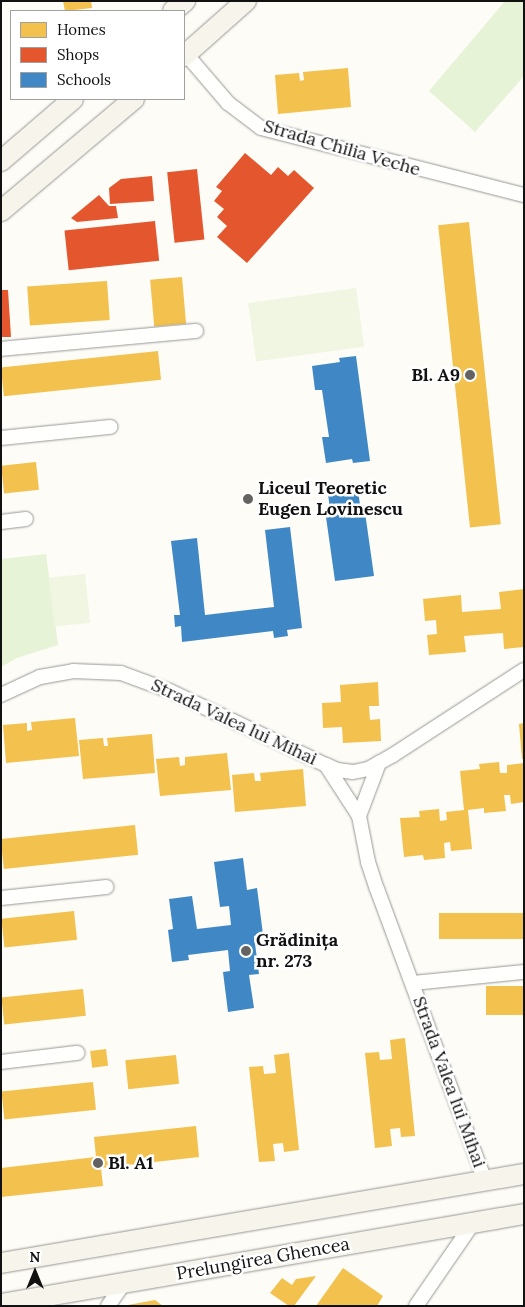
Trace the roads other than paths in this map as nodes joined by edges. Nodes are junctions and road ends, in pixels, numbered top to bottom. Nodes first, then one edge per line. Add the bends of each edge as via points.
1 (185, 1) edge
2 (246, 1) edge
3 (174, 10) edge
4 (185, 55) edge
5 (72, 100) edge
6 (133, 100) edge
7 (1, 161) edge
8 (524, 195) edge
9 (1, 211) edge
10 (196, 331) dead end
11 (1, 349) edge
12 (110, 427) dead end
13 (1, 438) edge
14 (26, 519) dead end
15 (1, 522) edge
16 (524, 670) edge
17 (1, 695) edge
18 (380, 763) junction
19 (326, 765) junction
20 (359, 816) junction
21 (106, 887) dead end
22 (1, 898) edge
23 (524, 972) edge
24 (413, 983) junction
25 (77, 1053) dead end
26 (1, 1062) edge
27 (524, 1174) edge
28 (485, 1181) junction
29 (524, 1214) edge
30 (473, 1223) junction
31 (1, 1263) edge
32 (124, 1282) junction
33 (1, 1304) edge
34 (108, 1306) edge
35 (416, 1306) edge

1 - 3 main road
2 - 4 main road
4 - 8 street, Strada Chilia Veche via 228,103 261,128
5 - 7 main road
6 - 9 main road
10 - 11 street
12 - 13 street
14 - 15 street
16 - 18 street
17 - 19 street, Strada Valea lui Mihai via 40,677 73,671 121,673 170,691
18 - 19 street via 353,772
18 - 20 street
19 - 20 street, Strada Valea lui Mihai
20 - 24 street, Strada Valea lui Mihai via 368,862
21 - 22 street
23 - 24 street, Strada Valea lui Mihai
24 - 28 street, Strada Valea lui Mihai
25 - 26 street
27 - 28 main road
28 - 31 main road
29 - 30 main road, Prelungirea Ghencea
30 - 32 main road, Prelungirea Ghencea
30 - 35 street
32 - 33 main road, Prelungirea Ghencea
32 - 34 street

